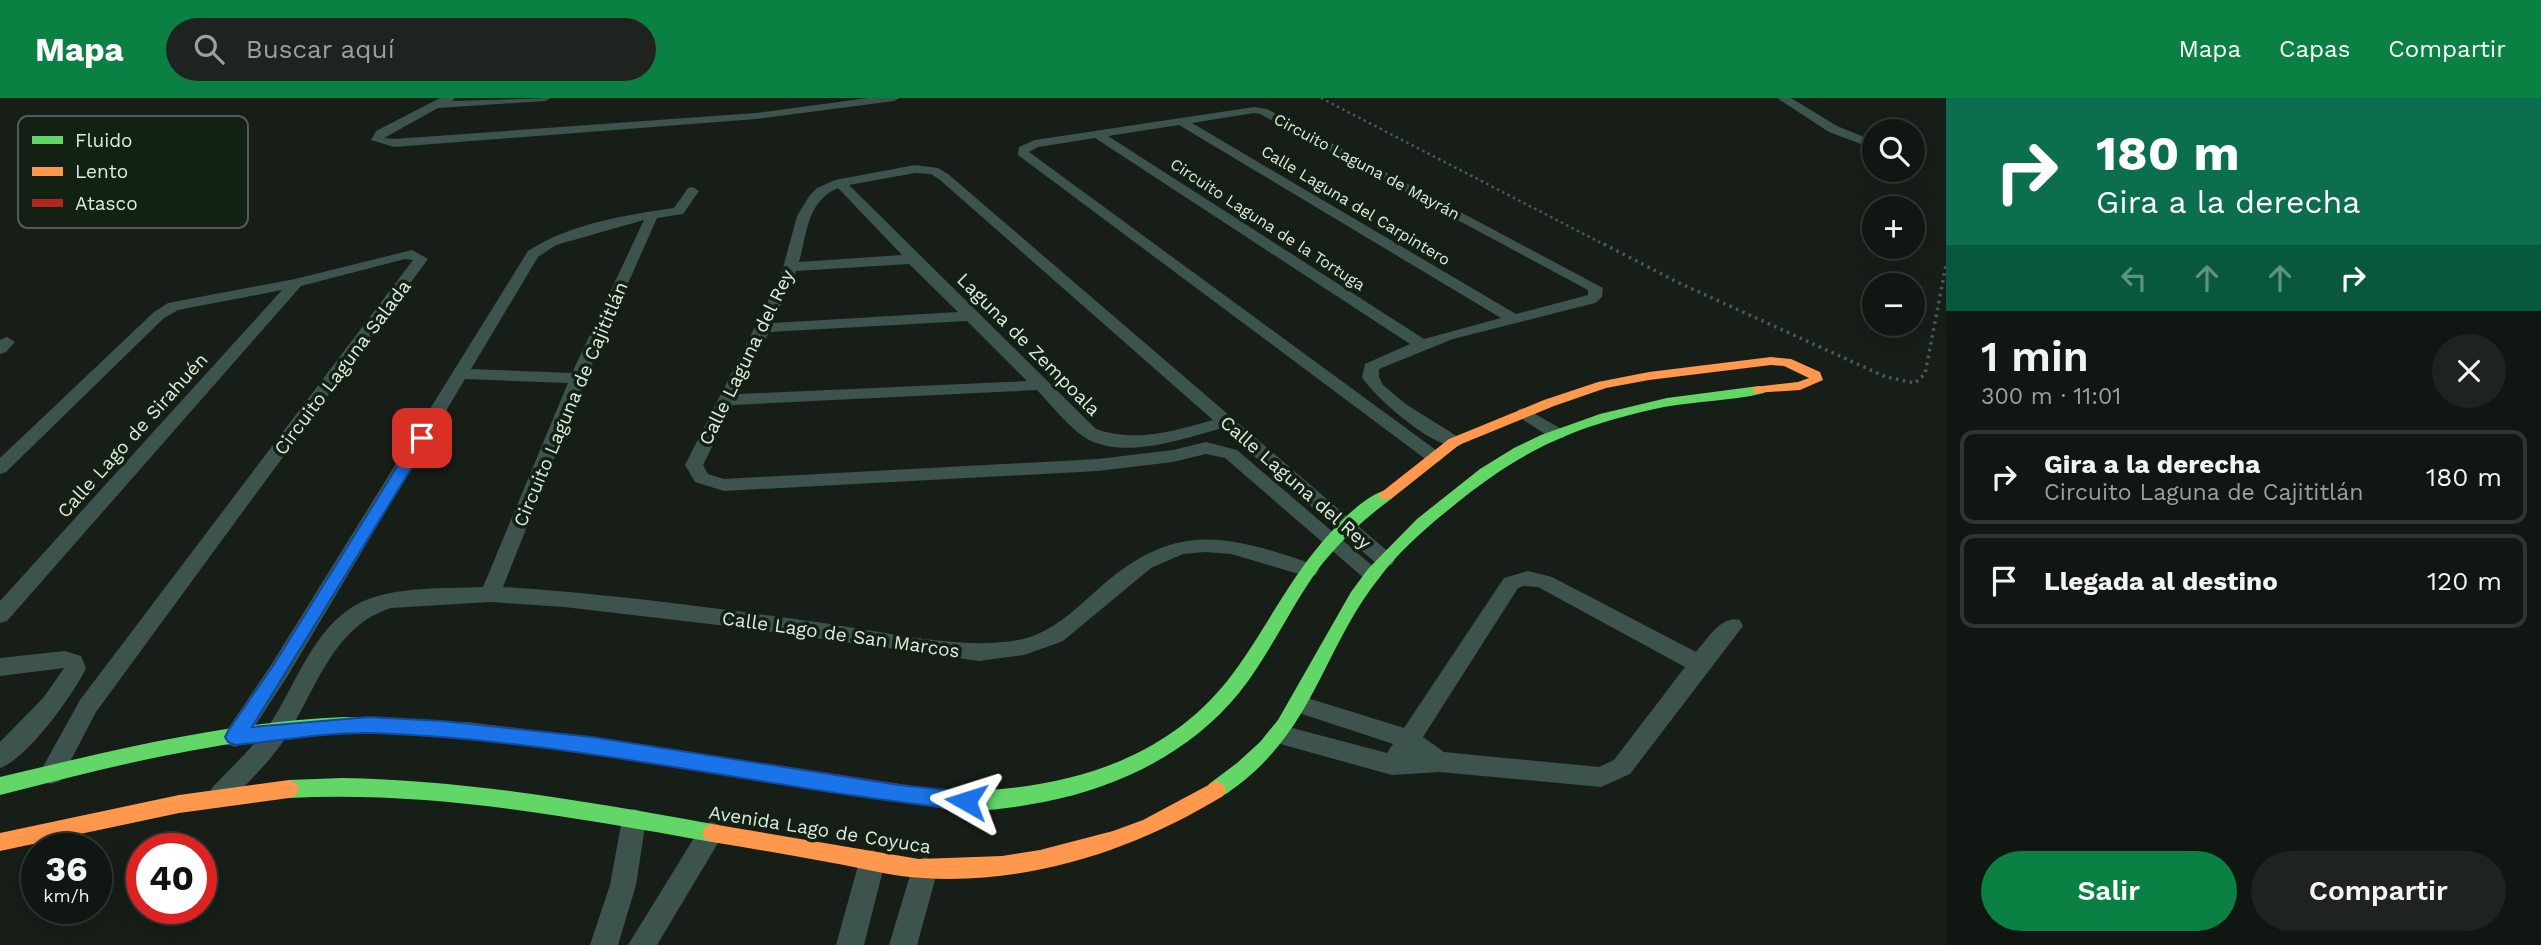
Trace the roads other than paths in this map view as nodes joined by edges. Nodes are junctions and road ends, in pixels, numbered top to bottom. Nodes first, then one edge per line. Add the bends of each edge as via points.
1 (449, 98) edge
2 (545, 98) edge
3 (894, 98) edge
4 (1783, 98) edge
5 (825, 102) edge
6 (803, 104) edge
7 (435, 105) junction
8 (1180, 121) junction
9 (1097, 134) junction
10 (1862, 140) edge
11 (841, 184) junction
12 (693, 191) dead end
13 (651, 215) junction
14 (913, 259) junction
15 (790, 267) junction
16 (296, 283) junction
17 (973, 316) junction
18 (1514, 319) junction
19 (763, 328) junction
20 (1421, 344) junction
21 (462, 374) junction
22 (578, 378) junction
23 (1044, 385) junction
24 (724, 400) junction
25 (1525, 413) junction
26 (1227, 421) junction
27 (1557, 434) junction
28 (1454, 442) junction
29 (1434, 457) junction
30 (0, 468) edge
31 (1339, 533) junction
32 (1378, 567) junction
33 (1309, 570) junction
34 (491, 594) junction
35 (0, 615) edge
36 (1732, 626) dead end
37 (1699, 664) junction
38 (0, 667) edge
39 (1301, 705) junction
40 (277, 732) junction
41 (1281, 734) junction
42 (235, 737) junction
43 (1408, 739) junction
44 (0, 758) edge
45 (1439, 762) junction
46 (1392, 765) junction
47 (51, 774) junction
48 (0, 786) edge
49 (221, 795) junction
50 (634, 820) junction
51 (711, 833) junction
52 (0, 842) edge
53 (872, 862) junction
54 (925, 869) junction
55 (604, 945) edge
56 (642, 945) edge
57 (850, 945) edge
58 (903, 945) edge

1 - 7 street
2 - 7 street
3 - 5 street
4 - 10 street
5 - 6 street
6 - 7 street via 756,116 394,143 377,139
8 - 9 street, Circuito Laguna de Mayrán
8 - 18 street, Calle Laguna del Carpintero
8 - 18 street, Circuito Laguna de Mayrán via 1263,111 1596,288 1590,300
9 - 20 street, Circuito Laguna de la Tortuga
9 - 29 street, Circuito Laguna de Mayrán via 1035,144 1023,152
11 - 14 street, Laguna de Zempoala
11 - 15 street, Calle Laguna del Rey via 823,190 806,210
11 - 26 street, Calle Laguna del Rey via 915,169 939,173
12 - 13 street via 678,211
13 - 21 street via 629,218 537,250
13 - 22 street, Circuito Laguna de Cajititlán
14 - 15 street
14 - 17 street, Laguna de Zempoala
15 - 19 street, Calle Laguna del Rey
16 - 30 street, Circuito Laguna Salada via 196,300 165,310
16 - 35 street, Calle Lago de Sirahuén
16 - 47 street, Circuito Laguna Salada via 405,255 421,259 88,706
17 - 19 street
17 - 23 street, Laguna de Zempoala
18 - 20 street, Circuito Laguna de Mayrán
19 - 24 street, Calle Laguna del Rey
20 - 28 street, Circuito Laguna de Mayrán via 1374,363 1368,371 1370,381 1380,393
21 - 22 street
21 - 42 street
22 - 34 street, Circuito Laguna de Cajititlán
23 - 24 street
23 - 26 street, Laguna de Zempoala via 1090,433 1111,441 1139,442
24 - 31 street, Calle Laguna del Rey via 694,466 702,479 711,483 1098,465 1212,448 1231,454
25 - 27 street
25 - 27 street, Avenida Lago de Coyuca via 1603,385 1700,369 1786,362 1815,375 1816,380 1800,386 1685,399
25 - 28 street, Avenida Lago de Coyuca
26 - 31 street, Calle Laguna del Rey
27 - 32 street, Avenida Lago de Coyuca via 1509,456 1483,475
28 - 29 street, Avenida Lago de Coyuca
29 - 31 street, Avenida Lago de Coyuca
31 - 32 street, Calle Laguna del Rey
31 - 33 street, Avenida Lago de Coyuca
32 - 39 street, Avenida Lago de Coyuca via 1358,594
33 - 34 street, Calle Lago de San Marcos via 1228,547 1204,545 1161,553 1144,561 1065,629 1040,643 979,653 731,618
33 - 40 street, Avenida Lago de Coyuca via 1232,688 1150,756 1112,775 1070,788 1011,798 966,801 899,794 592,745 442,729 369,725
34 - 40 street, Calle Lago de San Marcos via 391,600 372,606 345,624 312,668
36 - 37 street
37 - 43 street via 1545,582 1519,578 1511,583
37 - 45 street via 1622,768 1612,774 1590,778
38 - 44 street via 65,659 75,668 48,706
39 - 41 street, Avenida Lago de Coyuca
39 - 43 street
40 - 42 street, Avenida Lago de Coyuca
40 - 49 street
41 - 46 street
41 - 54 street, Avenida Lago de Coyuca via 1221,786 1126,834 1041,859
42 - 47 street, Avenida Lago de Coyuca
43 - 45 street
43 - 46 street
45 - 46 street
47 - 48 street, Avenida Lago de Coyuca
49 - 50 street, Avenida Lago de Coyuca via 398,787 483,793
49 - 52 street, Avenida Lago de Coyuca
50 - 51 street, Avenida Lago de Coyuca
50 - 55 street via 623,885
51 - 53 street, Avenida Lago de Coyuca
51 - 56 street
53 - 54 street, Avenida Lago de Coyuca
53 - 57 street
54 - 58 street

